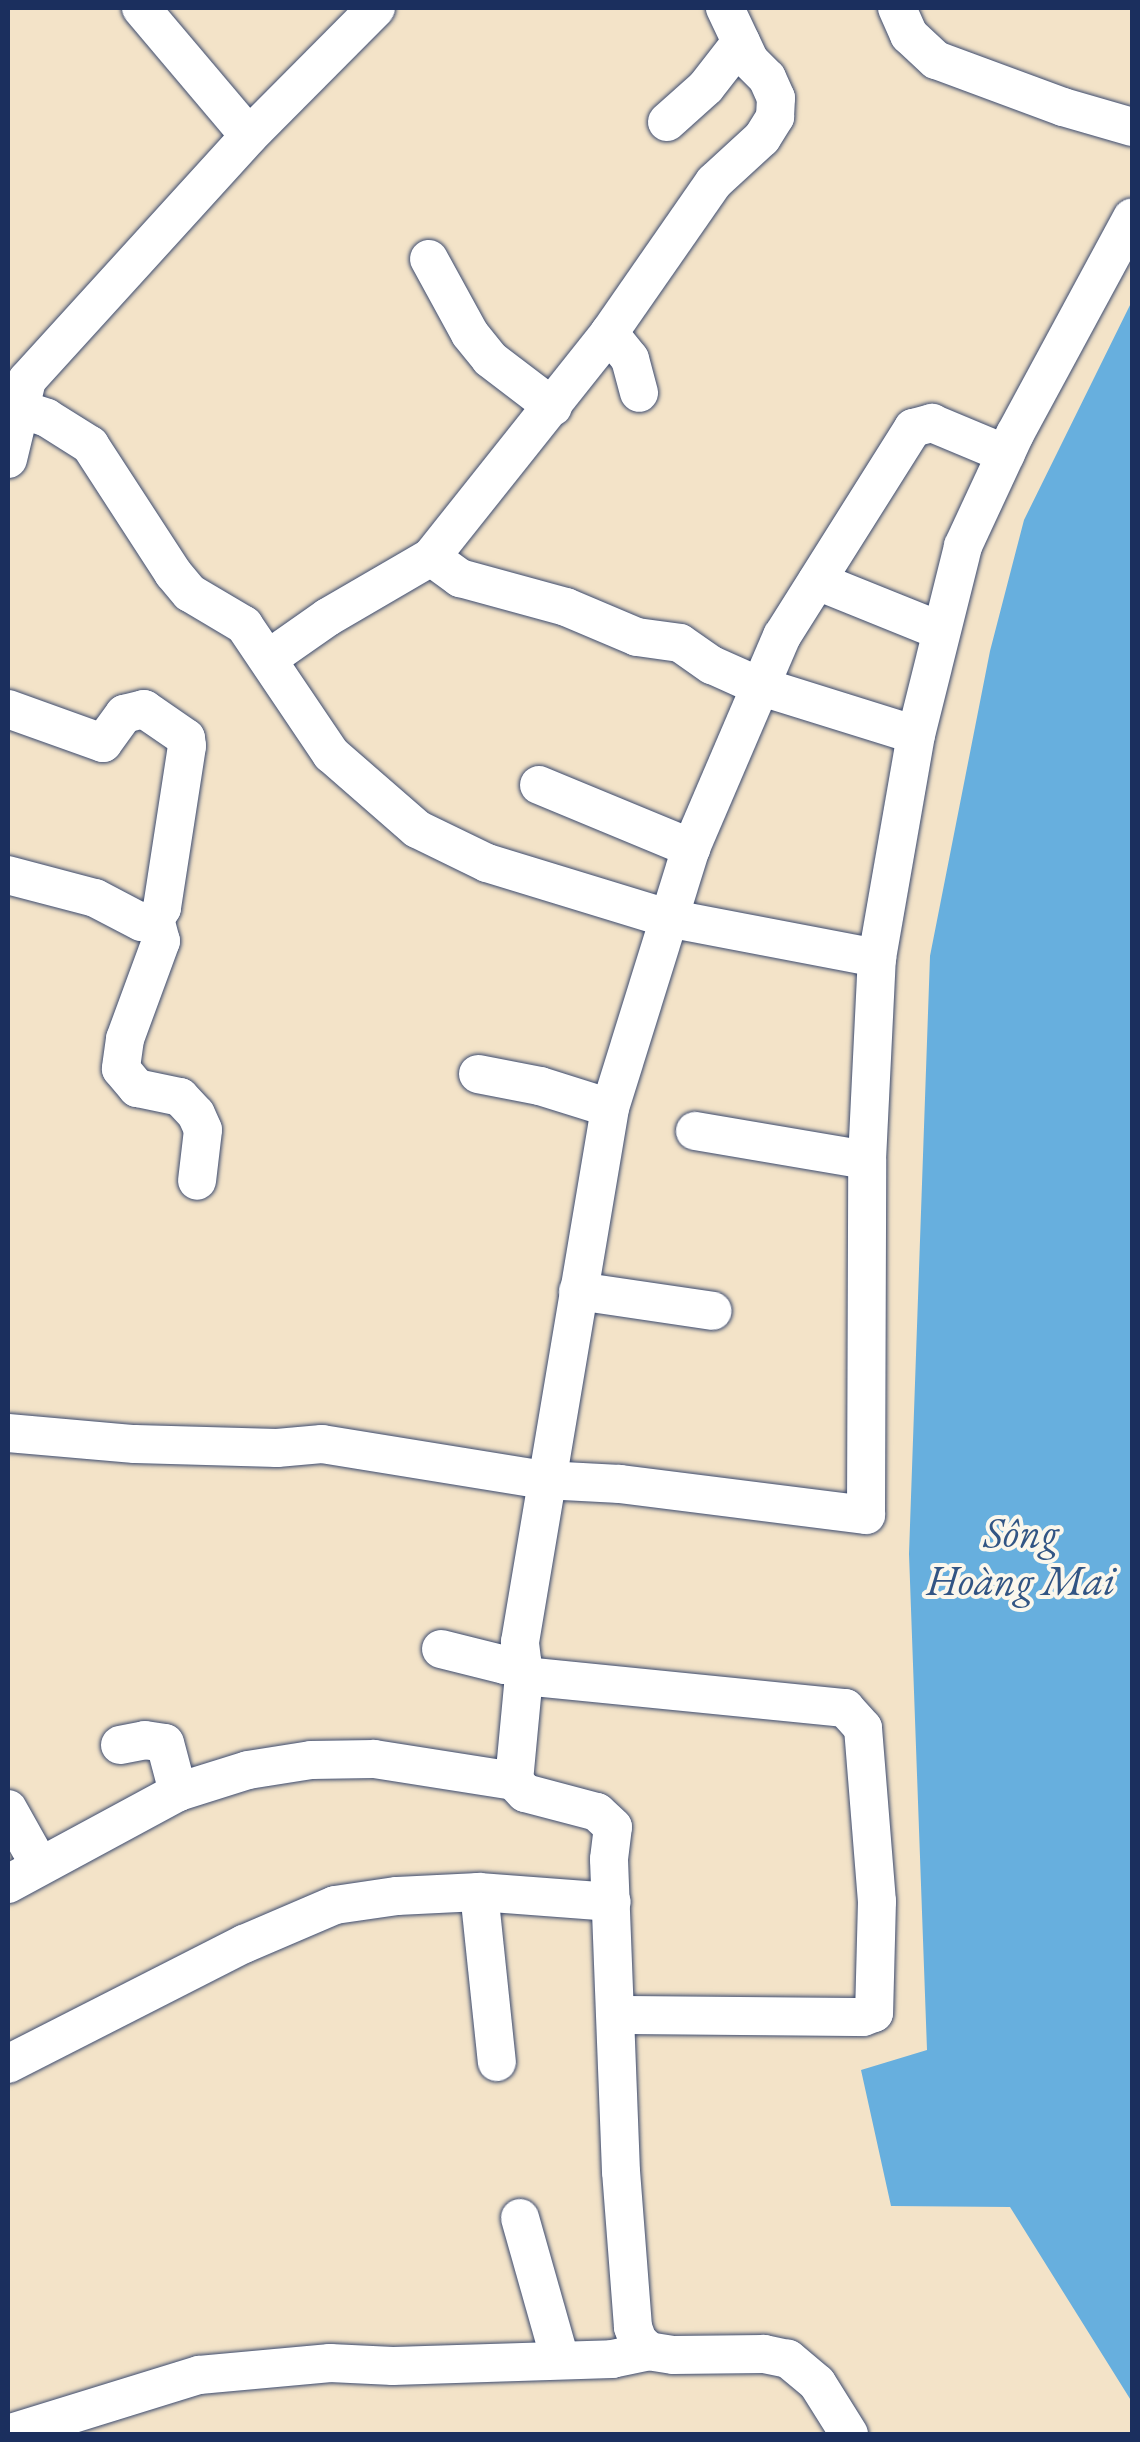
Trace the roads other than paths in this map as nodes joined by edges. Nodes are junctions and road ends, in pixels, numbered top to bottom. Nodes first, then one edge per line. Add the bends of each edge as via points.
1 (140, 8) edge
2 (376, 8) edge
3 (725, 8) edge
4 (897, 8) edge
5 (741, 42) junction
6 (667, 122) dead end
7 (1132, 127) edge
8 (249, 136) junction
9 (1132, 218) edge
10 (429, 259) dead end
11 (609, 333) junction
12 (18, 385) edge
13 (640, 394) dead end
14 (552, 407) junction
15 (1006, 454) junction
16 (8, 460) edge
17 (430, 557) junction
18 (817, 580) junction
19 (941, 631) junction
20 (268, 659) junction
21 (759, 686) junction
22 (8, 709) edge
23 (916, 734) junction
24 (539, 785) dead end
25 (691, 848) junction
26 (8, 875) edge
27 (666, 918) junction
28 (155, 919) junction
29 (877, 958) junction
30 (478, 1074) dead end
31 (610, 1108) junction
32 (695, 1131) dead end
33 (867, 1160) junction
34 (197, 1181) dead end
35 (578, 1291) junction
36 (713, 1311) dead end
37 (8, 1433) edge
38 (544, 1480) junction
39 (441, 1649) dead end
40 (524, 1670) junction
41 (120, 1746) dead end
42 (514, 1781) junction
43 (178, 1792) junction
44 (8, 1809) edge
45 (24, 1875) edge
46 (479, 1892) junction
47 (612, 1902) junction
48 (618, 2015) junction
49 (496, 2062) dead end
50 (8, 2066) edge
51 (520, 2218) dead end
52 (649, 2351) junction
53 (560, 2359) junction
54 (8, 2434) edge
55 (849, 2434) edge

1 - 8 street
2 - 8 street
3 - 5 street
4 - 7 street via 909,35 936,60
5 - 6 street
5 - 11 street via 776,98 773,123 714,182
8 - 12 street
9 - 15 street
10 - 14 street via 470,334
11 - 13 street via 630,359
11 - 14 street
12 - 16 street
12 - 20 street via 47,418 90,446 190,593 244,625
14 - 17 street
15 - 18 street via 932,422 916,425
15 - 19 street via 962,546
17 - 20 street
17 - 21 street via 460,578 566,607 637,638 680,644
18 - 19 street
18 - 21 street
19 - 23 street
20 - 27 street via 332,754 417,829 488,863
21 - 23 street
21 - 25 street
22 - 28 street via 103,743 124,714 144,709 186,738 162,908
23 - 29 street
24 - 25 street
25 - 27 street
26 - 28 street via 95,898 141,922
27 - 29 street
27 - 31 street
28 - 34 street via 161,941 129,1026 121,1069 137,1088 180,1097 196,1114 203,1130
29 - 33 street
30 - 31 street
31 - 35 street
32 - 33 street
33 - 38 street via 866,1515
35 - 36 street
35 - 38 street
37 - 38 street via 134,1444 322,1444
38 - 40 street via 520,1642
39 - 40 street
40 - 42 street
40 - 48 street via 845,1708 863,1728 876,1900 874,2013
41 - 43 street via 165,1742
42 - 43 street via 390,1761 330,1759 248,1770
42 - 47 street via 525,1792 598,1812 613,1827
43 - 45 street
44 - 45 street
46 - 47 street
46 - 49 street
46 - 50 street via 359,1900 314,1912
47 - 48 street
48 - 52 street via 633,2326
51 - 53 street
52 - 53 street
52 - 55 street via 788,2359 817,2383
53 - 54 street via 330,2363 199,2375

